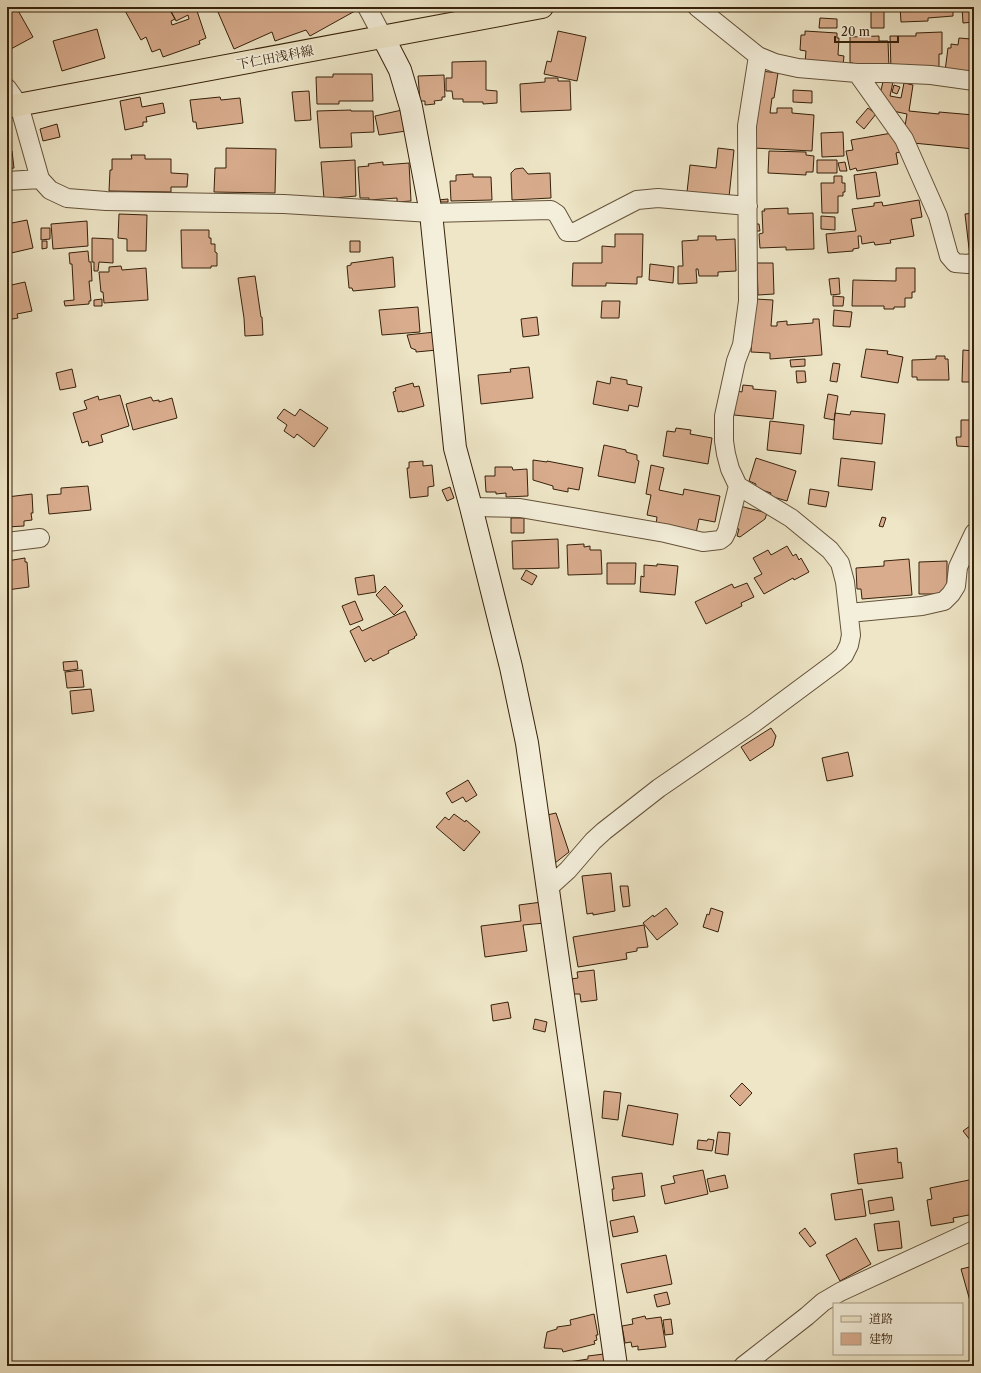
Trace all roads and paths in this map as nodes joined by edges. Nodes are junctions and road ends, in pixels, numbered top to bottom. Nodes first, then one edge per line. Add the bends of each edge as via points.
1 (367, 7) edge
2 (542, 7) edge
3 (697, 7) edge
4 (383, 37) junction
5 (758, 56) junction
6 (857, 73) junction
7 (974, 82) edge
8 (11, 100) edge
9 (40, 179) junction
10 (7, 181) edge
11 (748, 206) junction
12 (431, 213) junction
13 (974, 262) edge
14 (738, 486) junction
15 (471, 507) junction
16 (974, 533) edge
17 (40, 538) dead end
18 (7, 542) edge
19 (849, 613) junction
20 (547, 889) junction
21 (974, 1230) edge
22 (616, 1366) edge
23 (743, 1366) edge

1 - 4 street
2 - 4 main road, 下仁田浅科線
3 - 5 street
4 - 8 main road, 下仁田浅科線
4 - 12 street via 400,70
5 - 6 street via 798,68
5 - 11 street via 747,126
6 - 7 street via 932,75
6 - 13 street via 904,139 938,216 948,256 955,263
8 - 9 street
9 - 10 street
9 - 12 street via 50,190 67,198 284,204
11 - 12 street via 658,198 637,200 576,232 567,232 557,214 551,210
11 - 14 street via 748,301 742,345 724,416 726,454
12 - 15 street via 455,448
14 - 15 street via 727,531 724,537 713,542 520,508
14 - 19 street via 791,518 830,550 843,572
15 - 20 street via 527,743
16 - 19 street via 958,567 956,586 944,601 922,606
17 - 18 street
19 - 20 street via 851,635 844,655 754,723 659,788 604,831
20 - 22 street
21 - 23 street via 823,1302

